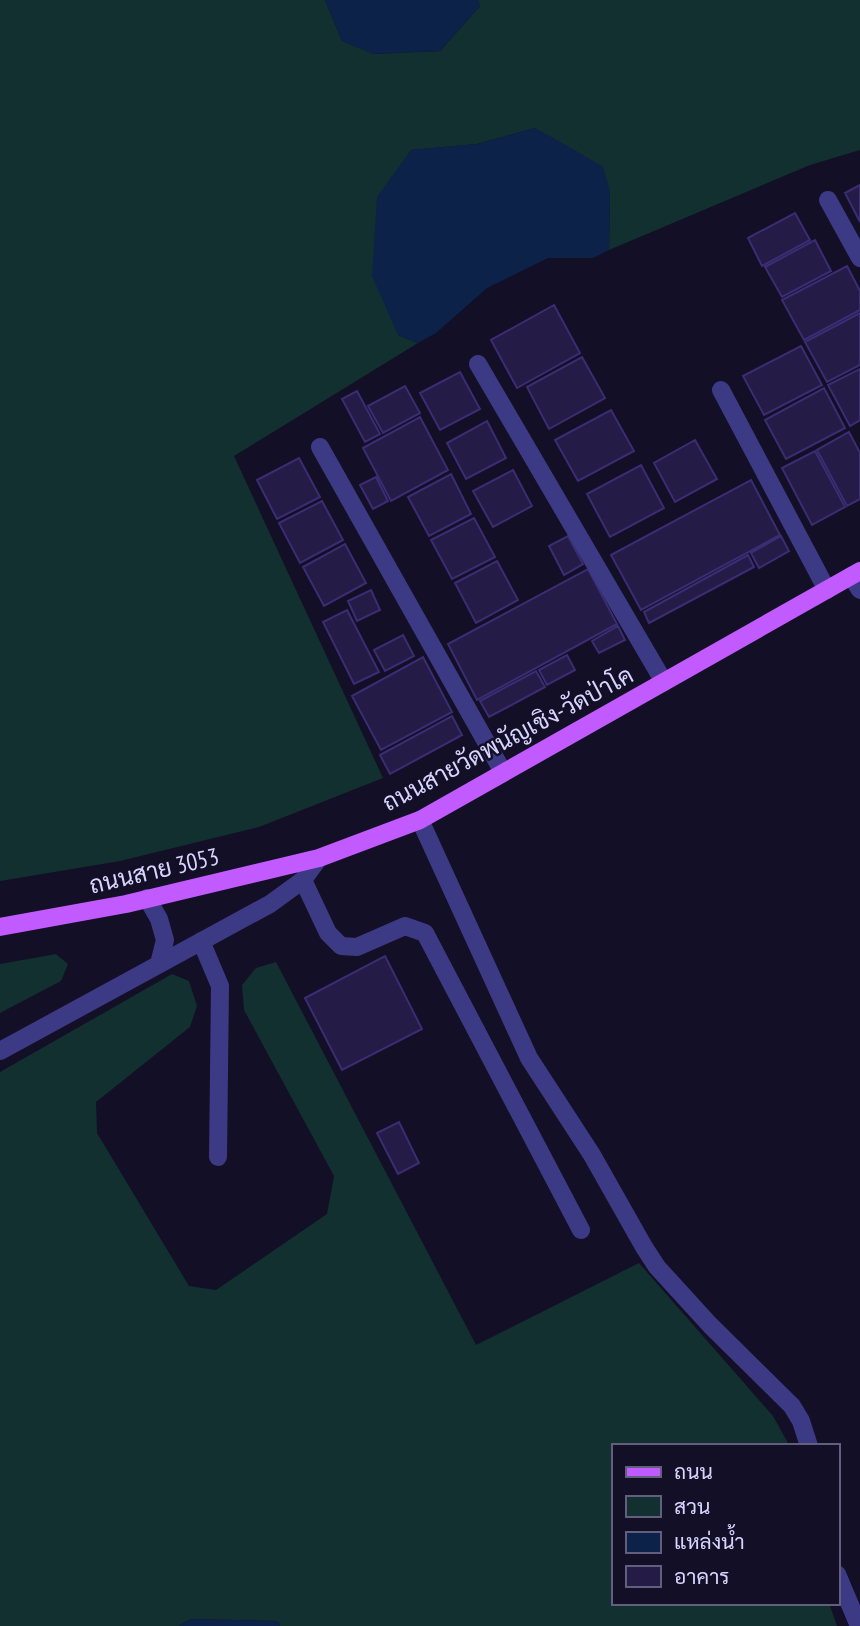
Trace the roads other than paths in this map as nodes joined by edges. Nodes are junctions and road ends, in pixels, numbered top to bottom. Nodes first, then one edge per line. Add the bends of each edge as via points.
1 (828, 200) dead end
2 (860, 258) edge
3 (478, 364) dead end
4 (720, 390) dead end
5 (320, 447) dead end
6 (857, 579) edge
7 (827, 590) junction
8 (664, 682) junction
9 (503, 772) junction
10 (420, 820) junction
11 (319, 858) junction
12 (303, 880) junction
13 (147, 898) junction
14 (0, 927) edge
15 (201, 942) junction
16 (159, 964) junction
17 (0, 1051) edge
18 (218, 1157) dead end
19 (581, 1230) dead end
20 (808, 1444) edge
21 (839, 1579) edge
22 (859, 1626) edge

1 - 2 street
3 - 8 street
4 - 7 street
5 - 9 street
6 - 7 main road, ถนนสายวัดพนัญเชิง-วัดป่าโค
7 - 8 main road, ถนนสายวัดพนัญเชิง-วัดป่าโค
8 - 9 main road, ถนนสายวัดพนัญเชิง-วัดป่าโค
9 - 10 main road, ถนนสายวัดพนัญเชิง-วัดป่าโค
10 - 11 main road, ถนนสายวัดพนัญเชิง-วัดป่าโค
10 - 20 street via 529,1058 644,1247 710,1325 792,1406
11 - 12 street
11 - 13 main road, ถนนสาย 3053
12 - 15 street
12 - 19 street via 328,933 341,946 357,947 405,926 425,933
13 - 14 main road, ถนนสาย 3053
13 - 16 street via 165,940
15 - 16 street
15 - 18 street via 220,986
16 - 17 street
21 - 22 street

